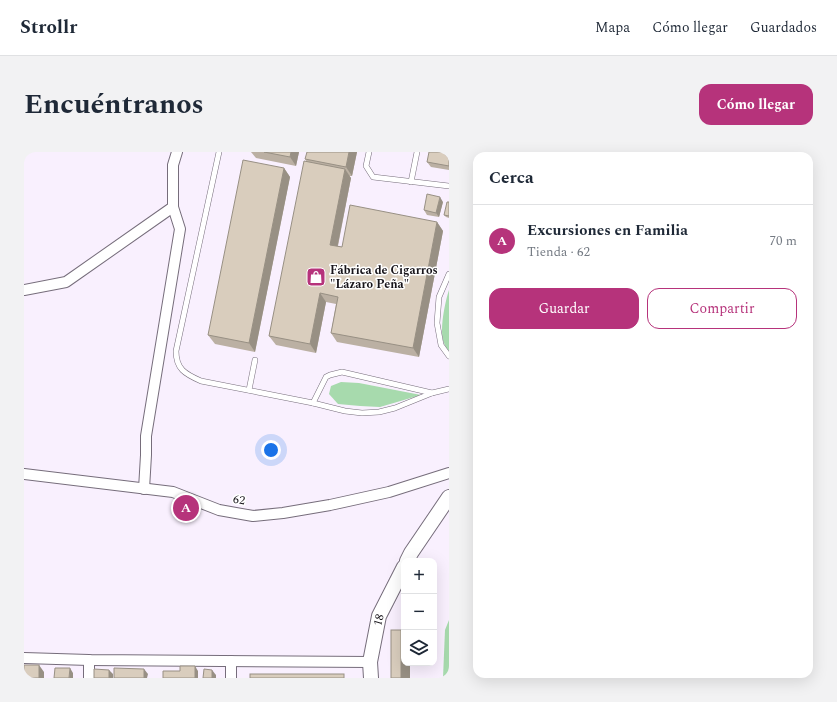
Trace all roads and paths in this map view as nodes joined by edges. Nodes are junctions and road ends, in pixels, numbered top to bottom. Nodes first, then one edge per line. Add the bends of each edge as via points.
1 (177, 152) edge
2 (219, 152) edge
3 (369, 152) edge
4 (417, 152) edge
5 (411, 182) junction
6 (449, 186) edge
7 (173, 207) junction
8 (449, 274) edge
9 (24, 290) edge
10 (449, 356) edge
11 (255, 360) dead end
12 (449, 389) edge
13 (249, 390) junction
14 (432, 393) junction
15 (312, 403) junction
16 (449, 473) edge
17 (24, 474) edge
18 (144, 489) junction
19 (449, 497) edge
20 (408, 558) edge
21 (401, 572) edge
22 (24, 658) edge
23 (89, 660) junction
24 (231, 661) junction
25 (370, 662) junction
26 (89, 678) edge
27 (231, 678) edge
28 (371, 678) edge

1 - 7 street via 173,165
2 - 13 lane via 176,358 184,373 191,377
3 - 5 lane via 366,166 373,177
4 - 5 lane
5 - 6 lane
7 - 9 street via 66,282
7 - 18 street via 180,229 146,436
8 - 10 lane via 439,298 437,323 441,346
11 - 13 lane
12 - 14 lane
13 - 15 lane
14 - 15 lane via 379,412 345,411
14 - 15 lane via 342,372 330,374 326,378
16 - 18 street, 62 via 389,492 330,505 253,516 219,510 172,492
17 - 18 street, 62
19 - 20 street
21 - 25 street, 18 via 379,616
22 - 23 street
23 - 24 street
23 - 26 street
24 - 25 street
24 - 27 street
25 - 28 street, 18

